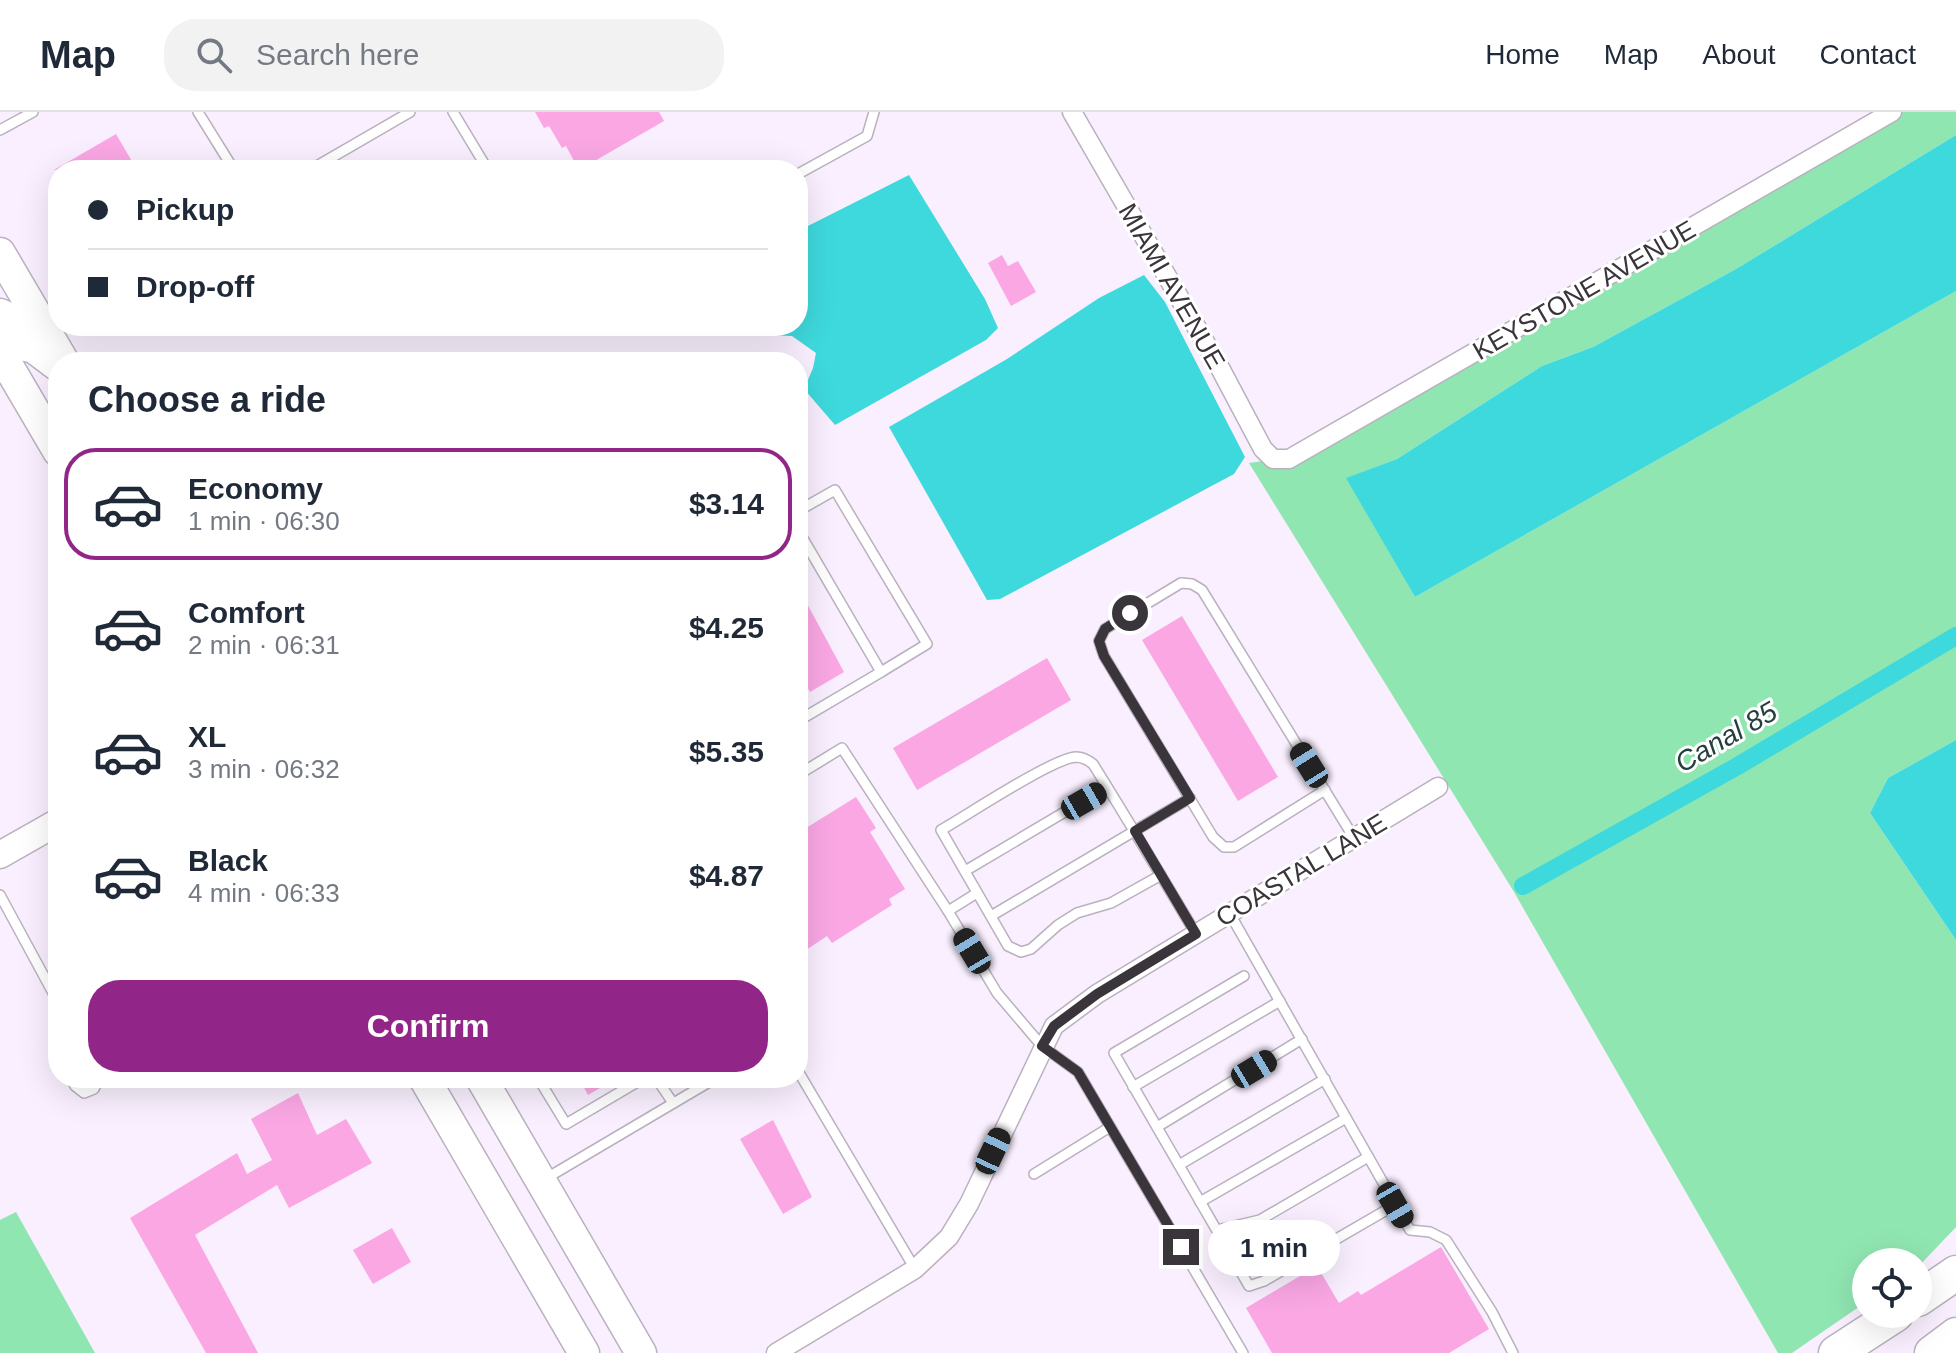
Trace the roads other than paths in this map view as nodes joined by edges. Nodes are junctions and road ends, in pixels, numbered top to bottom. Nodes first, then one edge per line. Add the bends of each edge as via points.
1 (33, 112) edge
2 (198, 112) edge
3 (410, 112) edge
4 (453, 112) edge
5 (874, 112) edge
6 (1072, 112) edge
7 (1892, 112) edge
8 (0, 130) edge
9 (228, 160) edge
10 (327, 160) edge
11 (482, 160) edge
12 (808, 168) edge
13 (0, 253) edge
14 (48, 310) edge
15 (0, 314) edge
16 (48, 316) edge
17 (0, 340) edge
18 (0, 352) edge
19 (48, 358) edge
20 (48, 434) edge
21 (1273, 459) joint
22 (808, 505) edge
23 (808, 547) edge
24 (881, 672) junction
25 (808, 715) edge
26 (808, 769) edge
27 (1107, 787) junction
28 (1438, 787) dead end
29 (1325, 790) junction
30 (1190, 798) junction
31 (48, 828) edge
32 (1135, 831) junction
33 (1354, 838) junction
34 (0, 855) edge
35 (965, 871) junction
36 (1161, 875) junction
37 (977, 893) junction
38 (0, 895) edge
39 (948, 911) junction
40 (1230, 914) junction
41 (991, 916) junction
42 (1196, 934) junction
43 (1244, 976) dead end
44 (48, 984) edge
45 (1280, 1001) junction
46 (1302, 1039) junction
47 (1042, 1046) junction
48 (1325, 1079) junction
49 (1133, 1087) junction
50 (78, 1088) edge
51 (94, 1088) edge
52 (430, 1088) edge
53 (487, 1088) edge
54 (544, 1088) edge
55 (627, 1088) edge
56 (663, 1088) edge
57 (699, 1088) edge
58 (808, 1088) edge
59 (673, 1103) junction
60 (1346, 1118) junction
61 (1110, 1127) junction
62 (1157, 1127) junction
63 (1368, 1157) junction
64 (1179, 1165) junction
65 (1034, 1174) dead end
66 (542, 1181) junction
67 (1200, 1202) junction
68 (1395, 1205) junction
69 (1217, 1230) junction
70 (915, 1269) junction
71 (1956, 1273) edge
72 (1932, 1289) edge
73 (1874, 1328) edge
74 (1956, 1335) edge
75 (584, 1353) edge
76 (641, 1353) edge
77 (776, 1353) edge
78 (1243, 1353) edge
79 (1513, 1353) edge
80 (1836, 1353) edge
81 (1932, 1353) edge

1 - 8 lane
2 - 9 lane
3 - 10 lane
4 - 11 lane
5 - 12 lane via 867,136
6 - 21 street, MIAMI AVENUE
7 - 21 street, KEYSTONE AVENUE via 1289,459
13 - 14 main road
15 - 16 main road via 18,322
17 - 19 main road via 34,348
18 - 20 main road
22 - 24 lane via 835,490 927,644
23 - 24 lane
24 - 25 lane
26 - 39 lane via 842,748
27 - 32 lane
27 - 35 lane
27 - 35 lane via 1093,764 1074,757 941,830
28 - 33 street, COASTAL LANE
29 - 30 lane via 1234,847 1224,847 1213,837
29 - 30 lane via 1202,590 1181,583 1105,629 1099,641
29 - 33 lane
30 - 32 lane
31 - 34 main road
32 - 36 lane
32 - 41 lane
33 - 40 street, COASTAL LANE
35 - 37 lane
36 - 41 lane via 1111,903 1077,913 1021,952 1008,946
36 - 42 lane
37 - 39 lane
37 - 41 lane
38 - 44 lane
39 - 47 lane via 997,993
40 - 42 street, COASTAL LANE
40 - 45 lane
42 - 47 street, COASTAL LANE via 1097,994 1054,1026
43 - 49 lane via 1114,1053
45 - 46 lane
45 - 49 lane
46 - 48 lane
46 - 62 lane
47 - 61 lane via 1078,1072
47 - 70 street, COASTAL LANE via 969,1204 949,1237
48 - 60 lane
48 - 64 lane
49 - 62 lane
50 - 51 lane via 84,1093
52 - 75 main road
53 - 66 main road
54 - 55 lane via 566,1124
56 - 59 lane
57 - 59 lane
58 - 70 lane
59 - 66 lane
60 - 63 lane
60 - 67 lane
61 - 65 lane
61 - 78 lane
62 - 64 lane
63 - 68 lane
63 - 69 lane via 1260,1220
64 - 67 lane
66 - 76 main road
67 - 69 lane
68 - 69 lane via 1249,1286
68 - 79 lane via 1410,1230 1446,1240
70 - 77 street, COASTAL LANE
71 - 72 highway
73 - 80 highway
74 - 81 highway

